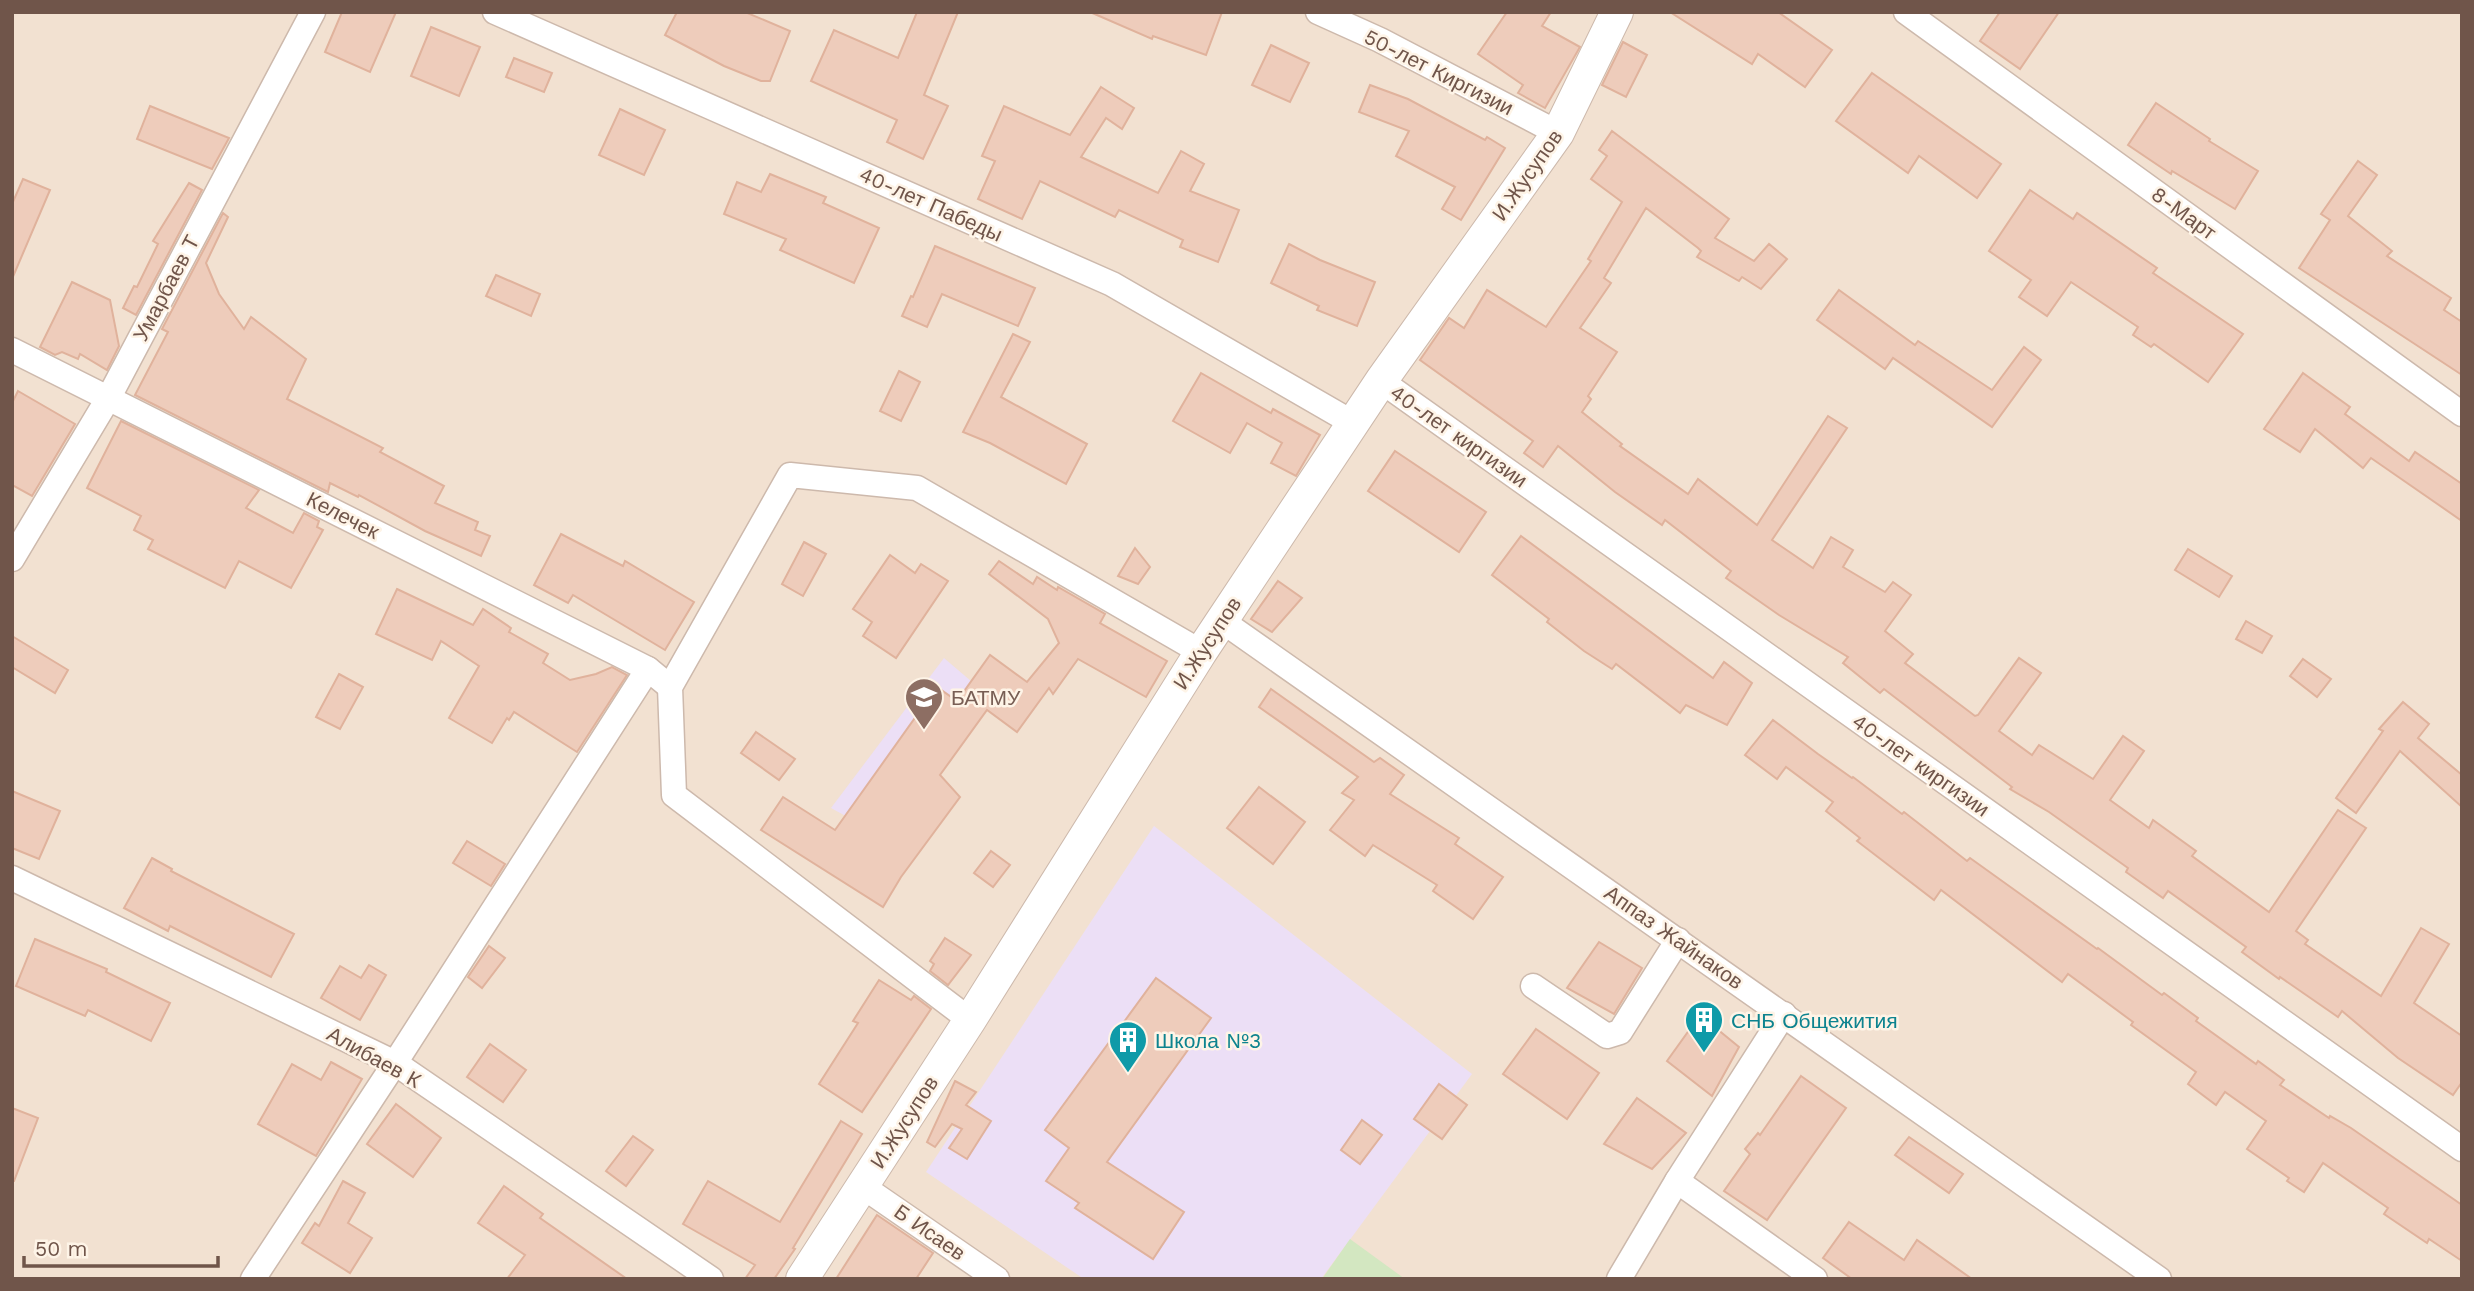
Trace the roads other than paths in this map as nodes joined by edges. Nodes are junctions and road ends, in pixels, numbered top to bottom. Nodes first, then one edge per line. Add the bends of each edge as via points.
1 (313, 12) edge
2 (495, 12) edge
3 (1318, 12) edge
4 (1617, 12) edge
5 (1906, 12) edge
6 (1558, 134) junction
7 (12, 350) edge
8 (1381, 381) junction
9 (109, 397) junction
10 (2462, 415) edge
11 (1353, 423) junction
12 (12, 559) edge
13 (1222, 621) junction
14 (1201, 652) junction
15 (648, 669) junction
16 (670, 687) junction
17 (12, 878) edge
18 (1678, 940) junction
19 (1533, 986) dead end
20 (1784, 1014) junction
21 (970, 1020) junction
22 (395, 1063) junction
23 (2462, 1149) edge
24 (1677, 1181) junction
25 (862, 1186) junction
26 (253, 1279) edge
27 (711, 1279) edge
28 (802, 1279) edge
29 (997, 1279) edge
30 (1619, 1279) edge
31 (1815, 1279) edge
32 (2159, 1279) edge

1 - 9 street, Умарбаев Т
2 - 11 street, 40-лет Пабеды via 1112,284
3 - 6 street, 50-лет Киргизии
4 - 6 street, И.Жусупов
5 - 10 street, 8-Март
6 - 8 street, И.Жусупов
7 - 9 street, Келечек
8 - 11 street, И.Жусупов
8 - 23 street, 40-лет киргизии
9 - 12 street, Умарбаев Т
9 - 15 street, Келечек
11 - 13 street, И.Жусупов
13 - 14 street, И.Жусупов
13 - 18 street, Аппаз Жайнаков
14 - 16 street via 917,488 790,475
14 - 21 street, И.Жусупов
15 - 16 street, Келечек
15 - 22 street
16 - 21 street via 674,795
17 - 22 street, Алибаев К
18 - 19 street via 1615,1035 1607,1036
18 - 20 street, Аппаз Жайнаков
20 - 24 street
20 - 32 street, Аппаз Жайнаков
21 - 25 street, И.Жусупов
22 - 26 street
22 - 27 street, Алибаев К
24 - 30 street
24 - 31 street
25 - 28 street, И.Жусупов
25 - 29 street, Б Исаев

